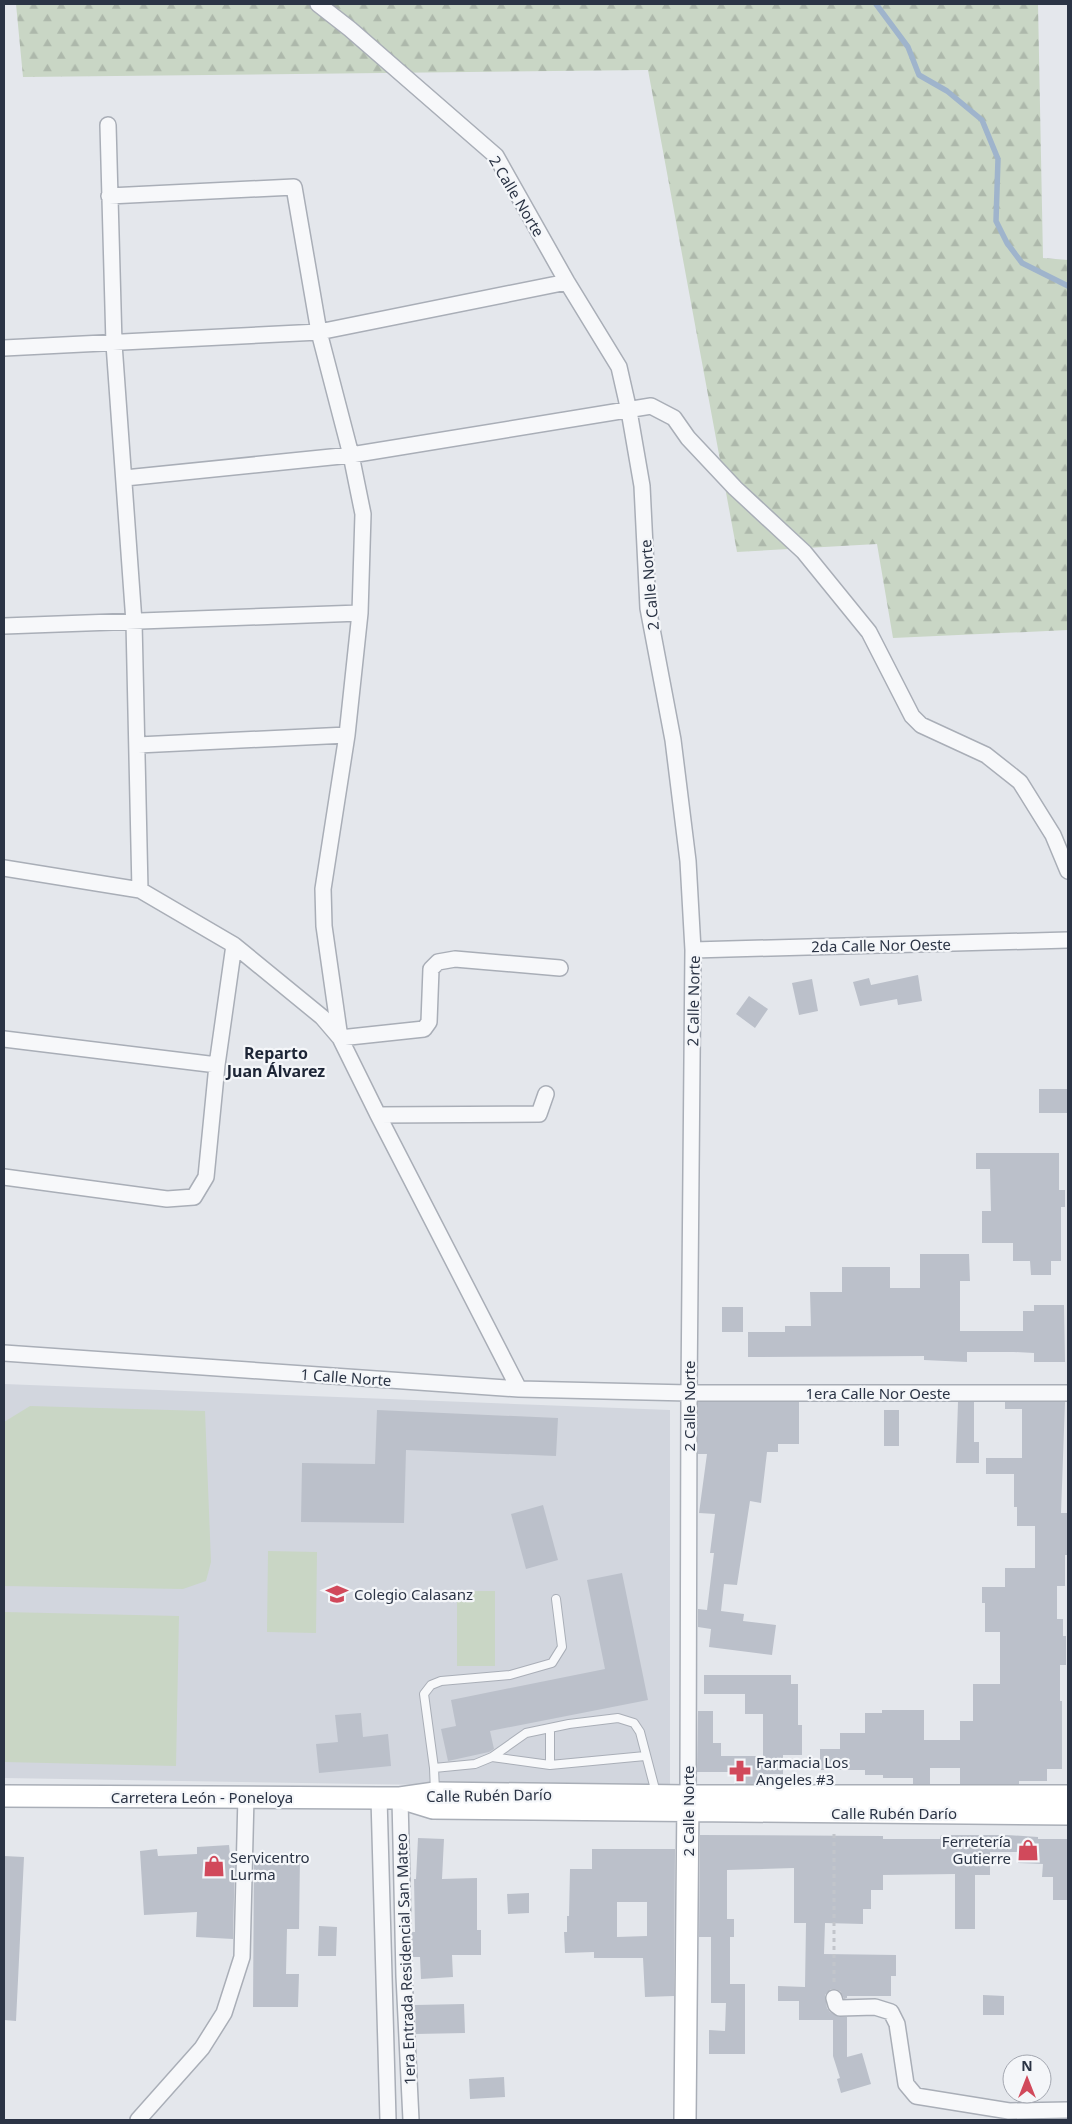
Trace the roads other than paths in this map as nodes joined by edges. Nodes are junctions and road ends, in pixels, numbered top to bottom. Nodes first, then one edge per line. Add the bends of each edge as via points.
1 (318, 4) edge
2 (108, 125) dead end
3 (109, 196) junction
4 (566, 282) junction
5 (319, 332) junction
6 (114, 344) junction
7 (4, 348) edge
8 (629, 411) junction
9 (351, 455) junction
10 (124, 478) junction
11 (360, 613) junction
12 (134, 622) junction
13 (4, 626) edge
14 (347, 735) junction
15 (138, 745) junction
16 (4, 868) edge
17 (1068, 871) edge
18 (140, 890) junction
19 (1068, 940) edge
20 (234, 946) junction
21 (694, 950) junction
22 (560, 968) dead end
23 (340, 1038) junction
24 (4, 1039) edge
25 (217, 1065) junction
26 (546, 1094) dead end
27 (378, 1115) junction
28 (4, 1177) edge
29 (4, 1353) edge
30 (518, 1389) junction
31 (689, 1393) junction
32 (1068, 1393) edge
33 (556, 1599) dead end
34 (550, 1728) junction
35 (645, 1756) junction
36 (492, 1757) junction
37 (550, 1764) junction
38 (434, 1768) junction
39 (435, 1793) junction
40 (656, 1795) junction
41 (4, 1796) edge
42 (246, 1796) junction
43 (1068, 1796) edge
44 (389, 1798) junction
45 (688, 1804) junction
46 (833, 1804) junction
47 (1068, 1814) edge
48 (834, 1998) road end
49 (1068, 2110) edge
50 (138, 2120) edge
51 (388, 2120) edge
52 (412, 2120) edge
53 (685, 2120) edge

1 - 4 street, 2 Calle Norte via 496,156
2 - 3 street
3 - 5 street via 294,187
3 - 6 street
4 - 5 street
4 - 8 street, 2 Calle Norte via 619,368
5 - 6 street
5 - 9 street
6 - 7 street
6 - 10 street
8 - 9 street
8 - 17 street via 652,406 674,418 688,438 735,488 804,552 869,632 912,716 922,725 986,755 1020,782 1053,835
8 - 21 street, 2 Calle Norte via 642,486 648,608 673,740 688,861
9 - 10 street
9 - 11 street via 363,514
10 - 12 street
11 - 12 street
11 - 14 street
12 - 13 street
12 - 15 street
14 - 15 street
14 - 23 street via 323,889 324,926
15 - 18 street
16 - 18 street
18 - 20 street
19 - 21 street, 2da Calle Nor Oeste
20 - 23 street via 322,1017
20 - 25 street
21 - 31 street, 2 Calle Norte
22 - 23 street via 455,959 438,962 431,969 429,1022 424,1030
23 - 27 street
24 - 25 street
25 - 28 street via 206,1177 194,1196 167,1199
26 - 27 street via 539,1114
27 - 30 street
29 - 30 street, 1 Calle Norte
30 - 31 street, 1 Calle Norte
31 - 32 street, 1era Calle Nor Oeste
31 - 45 street, 2 Calle Norte
33 - 38 lane via 562,1647 552,1663 510,1675 441,1682 431,1685 424,1694
34 - 35 lane via 618,1718 634,1723 640,1732
34 - 36 lane via 526,1733
34 - 37 lane
35 - 37 lane
35 - 40 lane
36 - 37 lane
36 - 38 lane via 475,1764
38 - 39 lane
39 - 40 street, Calle Rubén Darío
39 - 44 street, Calle Rubén Darío
40 - 45 street, Calle Rubén Darío
41 - 42 street, Carretera León - Poneloya
42 - 44 street, Carretera León - Poneloya
42 - 50 street via 242,1957 224,2014 202,2048
43 - 46 street, Calle Rubén Darío
44 - 45 street, Calle Rubén Darío via 433,1808
44 - 51 street, 1era Entrada Residencial San Mateo
44 - 52 street, 1era Entrada Residencial San Mateo
45 - 46 street, Calle Rubén Darío
45 - 53 street, 2 Calle Norte
46 - 47 street, Calle Rubén Darío
48 - 49 street via 840,2008 875,2007 891,2012 897,2024 906,2084 916,2096 1009,2112

